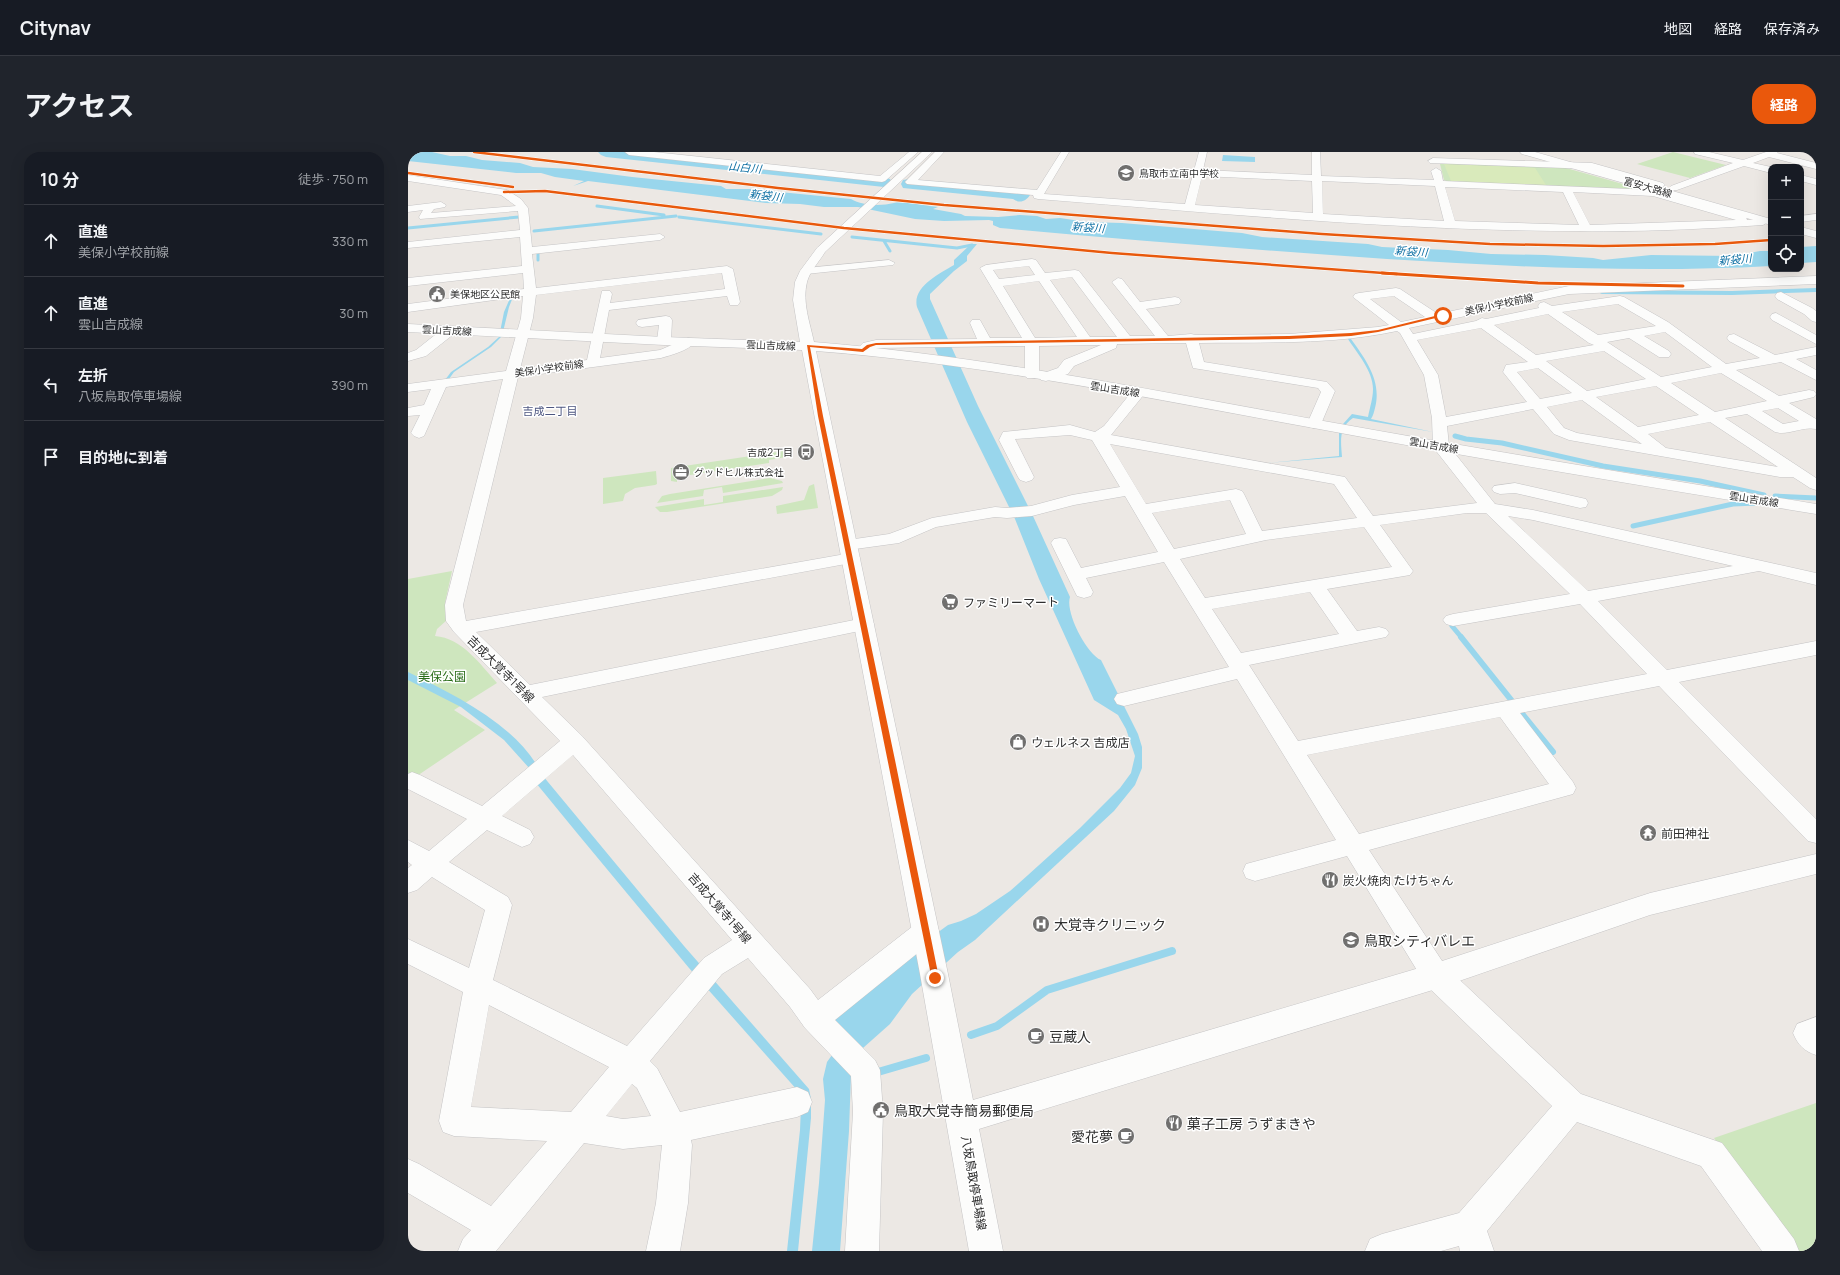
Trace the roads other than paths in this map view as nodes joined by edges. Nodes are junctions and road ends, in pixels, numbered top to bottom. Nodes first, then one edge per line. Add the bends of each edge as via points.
1 (629, 152) edge
2 (726, 152) edge
3 (914, 152) edge
4 (927, 152) edge
5 (940, 152) edge
6 (1065, 152) edge
7 (1203, 152) edge
8 (1316, 152) edge
9 (1429, 152) edge
10 (1525, 152) edge
11 (1698, 152) edge
12 (1772, 153) edge
13 (709, 161) junction
14 (1434, 161) junction
15 (1743, 163) junction
16 (1816, 166) edge
17 (1578, 167) junction
18 (1768, 169) edge
19 (1198, 173) junction
20 (408, 178) edge
21 (1316, 179) junction
22 (1804, 179) edge
23 (1816, 182) edge
24 (1439, 183) junction
25 (1674, 188) junction
26 (1566, 189) junction
27 (1040, 193) junction
28 (491, 200) dead end
29 (518, 203) junction
30 (456, 204) dead end
31 (430, 207) junction
32 (1189, 208) junction
33 (408, 209) edge
34 (1318, 217) junction
35 (1816, 217) edge
36 (1804, 219) edge
37 (1765, 220) edge
38 (1450, 224) junction
39 (1586, 228) junction
40 (660, 236) dead end
41 (575, 241) junction
42 (408, 245) edge
43 (526, 251) junction
44 (571, 261) dead end
45 (889, 263) dead end
46 (806, 271) junction
47 (1042, 277) junction
48 (1816, 280) edge
49 (408, 282) edge
50 (1118, 282) dead end
51 (608, 283) junction
52 (996, 283) junction
53 (530, 292) junction
54 (1782, 296) dead end
55 (1530, 297) junction
56 (1175, 301) dead end
57 (1137, 306) junction
58 (408, 308) edge
59 (604, 308) junction
60 (1550, 310) junction
61 (1776, 317) dead end
62 (1435, 318) junction
63 (1816, 318) edge
64 (1482, 322) junction
65 (976, 323) dead end
66 (1399, 326) junction
67 (408, 328) edge
68 (1667, 328) junction
69 (450, 330) junction
70 (524, 334) junction
71 (1632, 334) junction
72 (599, 338) junction
73 (1191, 338) junction
74 (1409, 338) junction
75 (1734, 338) dead end
76 (1164, 339) junction
77 (640, 340) junction
78 (1122, 340) junction
79 (1816, 340) edge
80 (664, 341) junction
81 (1086, 341) junction
82 (688, 342) junction
83 (1031, 342) junction
84 (986, 343) junction
85 (1600, 343) junction
86 (1691, 345) junction
87 (808, 346) junction
88 (863, 350) junction
89 (1816, 351) edge
90 (408, 357) edge
91 (1780, 359) junction
92 (593, 362) junction
93 (1538, 362) junction
94 (1724, 369) junction
95 (512, 373) junction
96 (1039, 376) junction
97 (1816, 376) edge
98 (1658, 382) junction
99 (441, 383) junction
100 (408, 388) edge
101 (1139, 392) junction
102 (1809, 394) dead end
103 (1585, 395) junction
104 (1778, 402) junction
105 (1538, 404) junction
106 (429, 409) junction
107 (1749, 409) junction
108 (408, 412) edge
109 (1712, 417) junction
110 (1440, 423) junction
111 (1314, 424) junction
112 (1814, 424) edge
113 (1636, 432) junction
114 (419, 433) dead end
115 (1098, 437) junction
116 (1441, 447) junction
117 (1705, 447) dead end
118 (1663, 452) junction
119 (1728, 463) junction
120 (1026, 477) dead end
121 (1808, 478) edge
122 (1500, 489) dead end
123 (1130, 490) junction
124 (1540, 494) junction
125 (1580, 503) dead end
126 (1490, 508) junction
127 (1816, 509) edge
128 (1142, 510) junction
129 (1558, 521) junction
130 (1368, 522) junction
131 (1256, 537) junction
132 (1060, 543) dead end
133 (849, 551) junction
134 (1168, 556) junction
135 (1760, 567) junction
136 (1076, 575) junction
137 (1816, 579) edge
138 (1316, 587) junction
139 (1084, 592) dead end
140 (1584, 597) junction
141 (1200, 605) junction
142 (1453, 620) dead end
143 (864, 624) junction
144 (461, 628) junction
145 (1379, 632) dead end
146 (1352, 637) junction
147 (1816, 648) edge
148 (1239, 666) junction
149 (1663, 678) junction
150 (525, 693) junction
151 (1124, 699) dead end
152 (1505, 709) junction
153 (574, 742) junction
154 (1292, 750) junction
155 (412, 781) dead end
156 (484, 819) junction
157 (1816, 834) edge
158 (522, 837) dead end
159 (1353, 846) junction
160 (419, 857) edge
161 (1816, 864) edge
162 (1256, 871) dead end
163 (408, 883) edge
164 (927, 936) junction
165 (750, 943) junction
166 (408, 951) edge
167 (1436, 976) junction
168 (478, 987) junction
169 (815, 1019) junction
170 (1816, 1030) edge
171 (1816, 1042) edge
172 (631, 1063) junction
173 (797, 1102) dead end
174 (1572, 1105) junction
175 (962, 1119) junction
176 (578, 1127) junction
177 (672, 1129) junction
178 (408, 1175) edge
179 (496, 1226) junction
180 (1473, 1239) edge
181 (475, 1251) edge
182 (663, 1251) edge
183 (862, 1251) edge
184 (986, 1251) edge
185 (1382, 1251) edge
186 (1782, 1251) edge

1 - 13 street
2 - 13 street
3 - 13 street via 882,179
4 - 46 street, 八坂鳥取停車場線 via 821,250
5 - 27 street via 910,182
6 - 27 street
7 - 19 street
8 - 21 street
9 - 14 street
10 - 17 street, 富安大路線
11 - 15 street
12 - 15 street
12 - 16 street
14 - 17 street
14 - 24 street
15 - 18 street
15 - 25 street
17 - 25 street via 1592,166
17 - 37 street, 富安大路線
19 - 21 street
19 - 32 street
20 - 29 street via 467,192 504,192
21 - 24 street
21 - 34 street
22 - 23 street
24 - 26 street
24 - 38 street
25 - 37 street
26 - 37 street via 1654,193
26 - 39 street
27 - 32 street via 1038,196
28 - 29 street
29 - 31 street via 424,217
29 - 43 street, 吉成大覚寺1号線
30 - 31 street
31 - 33 street
32 - 34 street
34 - 38 street
35 - 36 street
37 - 39 street via 1674,227
38 - 39 street
40 - 41 street via 642,244
41 - 43 street
41 - 44 street
42 - 43 street
43 - 49 street
43 - 53 street, 吉成大覚寺1号線
45 - 46 street
46 - 87 street, 八坂鳥取停車場線 via 801,282 799,300
47 - 52 street
47 - 52 street via 1032,262 986,268
47 - 78 street via 1075,273
47 - 81 street
48 - 55 street, 美保小学校前線 via 1569,290
50 - 57 street
51 - 53 street
51 - 59 street
51 - 59 street via 727,269 733,297
52 - 83 street
53 - 58 street
53 - 70 street, 吉成大覚寺1号線
54 - 63 street
55 - 60 street
55 - 62 street, 美保小学校前線
56 - 57 street
57 - 76 street
59 - 72 street
60 - 64 street
60 - 68 street via 1620,300
60 - 85 street
61 - 79 street
62 - 66 street, 美保小学校前線
62 - 66 street via 1396,292 1359,297
64 - 74 street
64 - 93 street
65 - 84 street
66 - 73 street, 美保小学校前線 via 1351,334 1289,338
66 - 74 street
67 - 69 street, 雲山吉成線
68 - 71 street
68 - 86 street
69 - 70 street, 雲山吉成線
69 - 90 street via 421,353
70 - 72 street, 雲山吉成線
70 - 95 street, 吉成大覚寺1号線
71 - 85 street
71 - 86 street via 1661,352
72 - 77 street, 雲山吉成線
72 - 92 street
73 - 76 street, 美保小学校前線
73 - 111 street via 1198,365 1322,385 1328,392
74 - 110 street via 1431,375
75 - 91 street
76 - 78 street, 美保小学校前線
77 - 80 street, 雲山吉成線
77 - 80 street via 642,320 666,320
78 - 81 street, 美保小学校前線
78 - 96 street via 1068,364 1062,370
80 - 82 street, 雲山吉成線
81 - 83 street, 美保小学校前線
82 - 87 street, 雲山吉成線
82 - 92 street, 美保小学校前線 via 661,354
83 - 84 street, 美保小学校前線
83 - 96 street
84 - 88 street, 美保小学校前線 via 876,344
85 - 93 street
85 - 98 street
86 - 94 street
87 - 88 street, 雲山吉成線
87 - 133 street, 八坂鳥取停車場線
88 - 96 street, 雲山吉成線
89 - 91 street
91 - 94 street
91 - 97 street
92 - 95 street, 美保小学校前線
93 - 103 street
93 - 105 street via 1511,368 1510,372
94 - 98 street
94 - 104 street
95 - 99 street, 美保小学校前線
95 - 144 street, 吉成大覚寺1号線 via 454,605 456,621
96 - 101 street, 雲山吉成線
98 - 103 street
98 - 109 street
99 - 100 street, 美保小学校前線
99 - 106 street
101 - 111 street, 雲山吉成線
101 - 115 street via 1110,429
102 - 104 street
103 - 105 street
103 - 113 street
104 - 107 street
104 - 112 street
105 - 110 street
105 - 118 street via 1559,431 1574,437
106 - 108 street
106 - 114 street
107 - 109 street
107 - 112 street via 1780,429
109 - 113 street
109 - 121 street
110 - 116 street
111 - 116 street, 雲山吉成線
113 - 118 street
115 - 120 street via 1070,430 1008,435 1007,440
115 - 123 street
115 - 130 street via 1339,480
116 - 126 street
116 - 127 street, 雲山吉成線
117 - 119 street
118 - 119 street
119 - 121 street
122 - 124 street via 1515,488
123 - 128 street
123 - 133 street via 1072,500 1032,511 995,512 932,523 893,539
124 - 125 street
124 - 129 street
126 - 129 street
126 - 130 street via 1467,508
126 - 140 street
128 - 131 street via 1236,494
128 - 134 street
129 - 135 street
130 - 131 street
130 - 138 street via 1404,571
131 - 134 street
132 - 136 street
133 - 143 street, 八坂鳥取停車場線
133 - 144 street
134 - 136 street
134 - 141 street
135 - 137 street
135 - 140 street
136 - 139 street
138 - 141 street
138 - 146 street
140 - 142 street
140 - 149 street
141 - 148 street
143 - 150 street
143 - 164 street, 八坂鳥取停車場線
144 - 150 street, 吉成大覚寺1号線
145 - 146 street
146 - 148 street
147 - 149 street
148 - 151 street
148 - 154 street
149 - 152 street
149 - 157 street
150 - 153 street, 吉成大覚寺1号線
152 - 154 street
152 - 159 street via 1565,788
153 - 156 street
153 - 165 street, 吉成大覚寺1号線
154 - 159 street
155 - 156 street
156 - 158 street
156 - 160 street
159 - 162 street
159 - 167 street
160 - 163 street
160 - 168 street via 499,905
161 - 167 street via 1650,904
164 - 169 street
164 - 175 street, 八坂鳥取停車場線
165 - 169 street, 吉成大覚寺1号線 via 800,998
165 - 172 street via 713,966
166 - 168 street
167 - 174 street
167 - 175 street
168 - 172 street
168 - 176 street via 454,1121
169 - 183 street, 吉成大覚寺1号線 via 865,1070 868,1112
170 - 171 street via 1807,1033
172 - 176 street
172 - 177 street via 647,1078
173 - 177 street
174 - 180 street
174 - 186 street via 1711,1154
175 - 184 street, 八坂鳥取停車場線
176 - 177 street via 623,1134
176 - 179 street
177 - 182 street via 677,1144 672,1203
178 - 179 street
179 - 181 street
180 - 185 street

